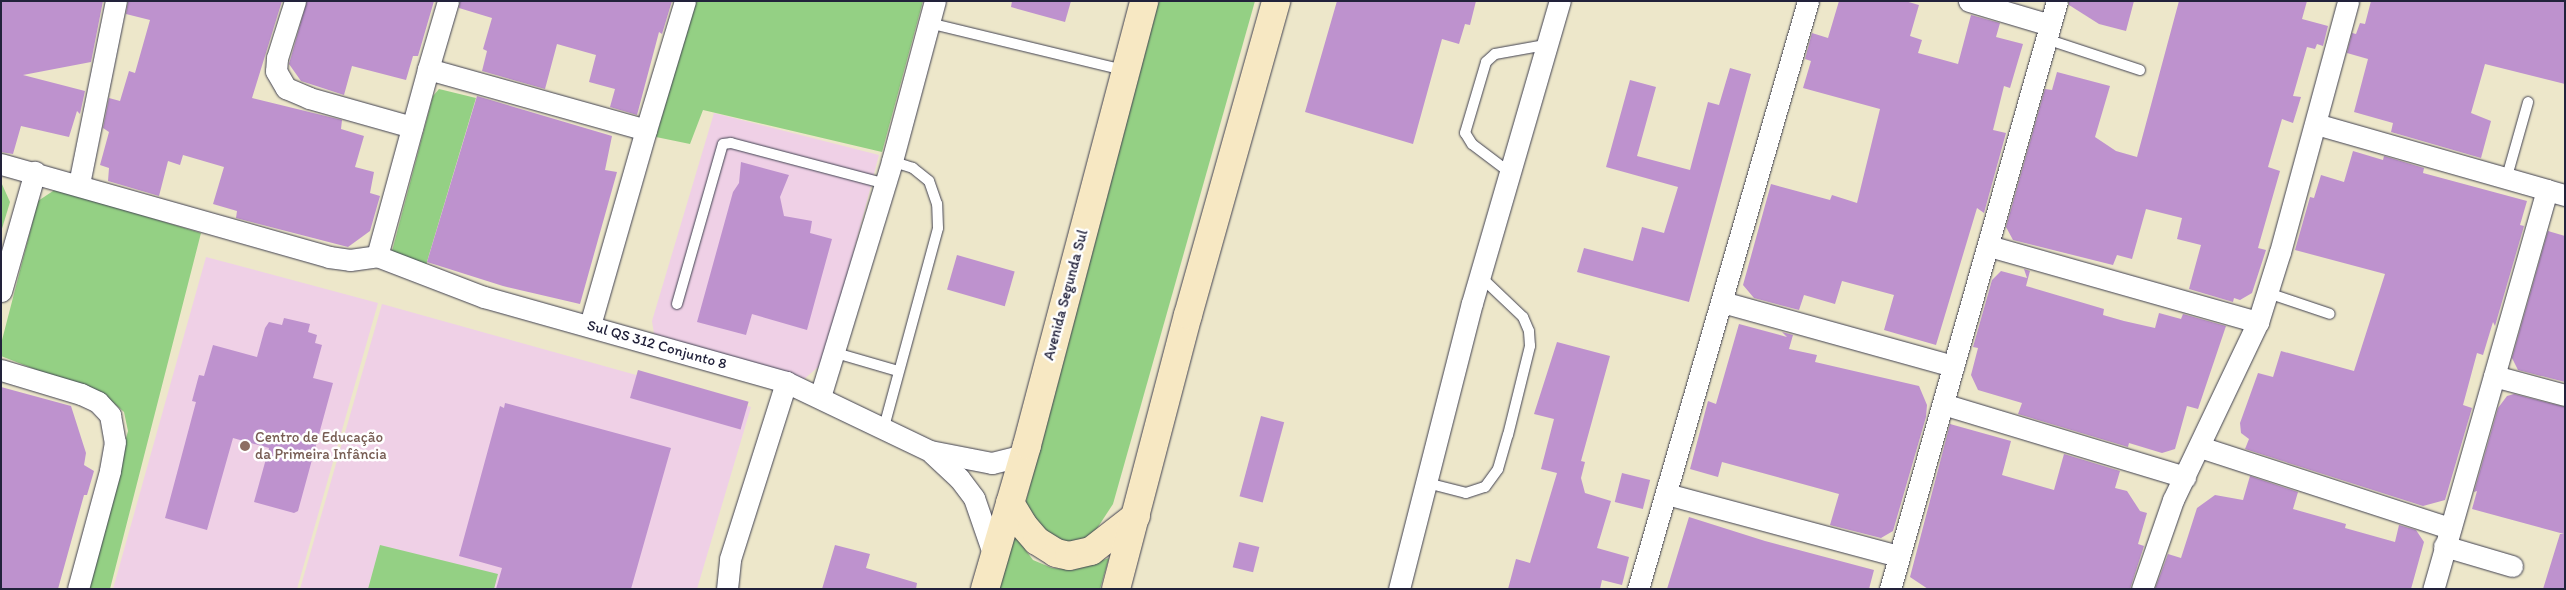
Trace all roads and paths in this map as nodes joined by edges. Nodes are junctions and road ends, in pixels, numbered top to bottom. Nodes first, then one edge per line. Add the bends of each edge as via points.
1 (116, 1) edge
2 (295, 1) edge
3 (448, 1) edge
4 (685, 1) edge
5 (936, 1) edge
6 (1144, 1) edge
7 (1276, 1) edge
8 (1560, 1) edge
9 (1808, 1) edge
10 (1970, 1) edge
11 (2057, 1) edge
12 (2348, 1) edge
13 (929, 23) junction
14 (2048, 32) junction
15 (1545, 46) junction
16 (428, 69) junction
17 (1124, 70) junction
18 (2140, 70) dead end
19 (2528, 102) dead end
20 (2316, 124) junction
21 (412, 127) junction
22 (646, 130) junction
23 (892, 161) junction
24 (1, 164) edge
25 (35, 172) junction
26 (1509, 172) junction
27 (2506, 180) junction
28 (79, 184) junction
29 (886, 184) junction
30 (2556, 192) edge
31 (1989, 246) junction
32 (377, 256) junction
33 (1480, 276) junction
34 (1, 291) edge
35 (2268, 293) junction
36 (1722, 302) junction
37 (677, 304) dead end
38 (2330, 314) dead end
39 (2258, 322) junction
40 (590, 325) junction
41 (836, 353) junction
42 (1953, 366) junction
43 (1, 370) edge
44 (898, 371) junction
45 (2494, 376) junction
46 (786, 382) junction
47 (2565, 395) edge
48 (820, 397) junction
49 (1943, 404) junction
50 (884, 427) junction
51 (2200, 447) junction
52 (930, 451) junction
53 (1024, 455) junction
54 (2185, 477) junction
55 (1427, 483) junction
56 (1667, 494) junction
57 (1010, 503) junction
58 (1136, 516) junction
59 (2447, 537) junction
60 (994, 556) junction
61 (1899, 556) junction
62 (2512, 566) dead end
63 (78, 589) edge
64 (727, 589) edge
65 (985, 589) edge
66 (1116, 589) edge
67 (1399, 589) edge
68 (1638, 589) edge
69 (1890, 589) edge
70 (2142, 589) edge
71 (2433, 589) edge

1 - 28 street
2 - 21 street via 277,58 276,71 286,88 309,98
3 - 16 street
4 - 22 street
5 - 13 street
6 - 17 main road, Avenida Segunda Sul
7 - 58 main road via 1188,315
8 - 15 street
9 - 36 street
10 - 14 street
11 - 14 street
12 - 20 street
13 - 17 lane
13 - 23 street
14 - 18 lane
14 - 31 street
15 - 26 street
15 - 26 lane via 1495,54 1486,62 1465,133 1472,144
16 - 21 street
16 - 22 street
17 - 53 main road, Avenida Segunda Sul
19 - 27 lane
20 - 27 street
20 - 35 street
21 - 32 street
22 - 40 street
23 - 29 street
23 - 44 lane via 913,168 930,181 936,197 938,228
24 - 25 street
25 - 28 street
25 - 34 street
26 - 33 street
27 - 30 street
28 - 32 street via 329,257 350,260
29 - 37 lane via 731,143 723,144
29 - 41 street
30 - 45 street
31 - 39 street
31 - 42 street
32 - 40 street, Sul QS 312 Conjunto 8 via 484,297
33 - 55 street
33 - 55 lane via 1523,316 1529,331 1530,346 1508,435 1498,469 1485,487 1466,493
35 - 38 lane
35 - 39 street
36 - 42 street
36 - 56 street
39 - 51 street
40 - 46 street, Sul QS 312 Conjunto 8
41 - 44 lane
41 - 48 street
42 - 49 street
43 - 63 street via 81,394 98,402 110,415 115,442 110,471
44 - 50 lane
45 - 47 street
45 - 59 street
46 - 48 street, Sul QS 312 Conjunto 8
46 - 64 street via 730,559
48 - 50 street, Sul QS 312 Conjunto 8
49 - 54 street
49 - 61 street
50 - 52 street, Sul QS 312 Conjunto 8
51 - 54 street
51 - 59 street
52 - 53 street, Sul QS 312 Conjunto 8 via 992,463
52 - 60 street, Sul QS 312 Conjunto 8 via 959,478 974,498
53 - 57 main road, Avenida Segunda Sul
54 - 70 street via 2163,524
55 - 67 street
56 - 61 street
56 - 68 street
57 - 58 main road via 1022,525 1037,541 1056,553 1069,556 1091,551
57 - 60 main road, Avenida Segunda Sul
58 - 66 main road
59 - 62 street
59 - 71 street
60 - 65 main road, Avenida Segunda Sul
61 - 69 street

